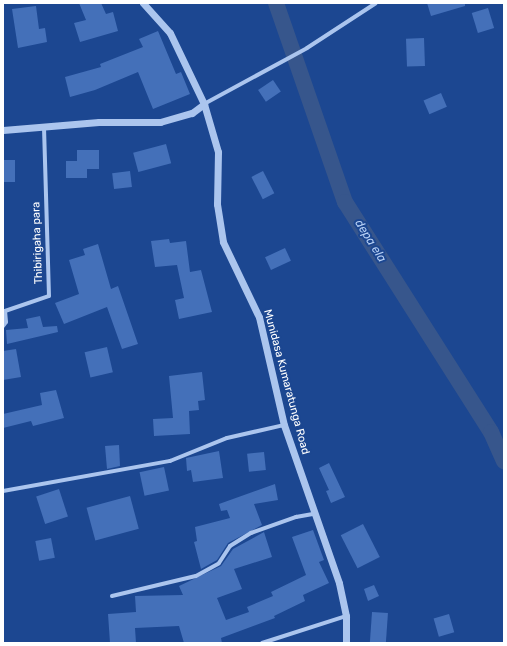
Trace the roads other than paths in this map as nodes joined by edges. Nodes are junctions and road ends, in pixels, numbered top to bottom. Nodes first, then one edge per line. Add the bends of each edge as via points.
1 (143, 3) edge
2 (376, 3) edge
3 (204, 104) junction
4 (44, 127) junction
5 (3, 130) edge
6 (4, 311) edge
7 (3, 326) edge
8 (284, 425) junction
9 (3, 491) edge
10 (313, 514) junction
11 (112, 596) dead end
12 (346, 616) junction
13 (262, 643) edge
14 (346, 643) edge

1 - 3 street, Munidasa Kumaratunga Road via 170,33
2 - 3 street via 308,48
3 - 4 street via 192,113 160,122 105,121
3 - 8 street, Munidasa Kumaratunga Road via 218,152 217,204 223,242 259,317
4 - 5 street
4 - 6 street, Thibirigaha para via 49,296
6 - 7 street, Thibirigaha para via 6,322
8 - 9 street via 227,438 170,461
8 - 10 street, Munidasa Kumaratunga Road
10 - 11 street via 296,517 251,533 230,546 219,563 196,576
10 - 12 street, Munidasa Kumaratunga Road via 339,583
12 - 13 street
12 - 14 street, Munidasa Kumaratunga Road

